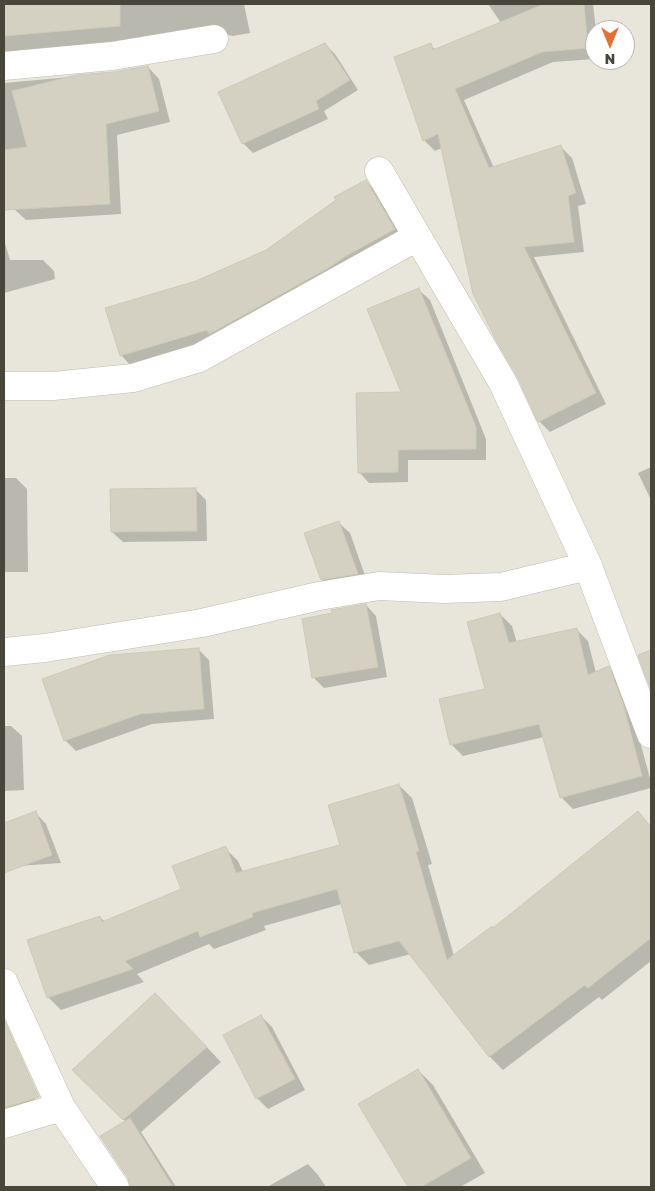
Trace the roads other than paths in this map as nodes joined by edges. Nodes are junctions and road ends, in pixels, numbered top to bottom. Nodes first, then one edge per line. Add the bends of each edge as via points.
1 (214, 39) dead end
2 (4, 66) edge
3 (379, 171) dead end
4 (418, 237) junction
5 (4, 386) edge
6 (588, 566) junction
7 (4, 652) edge
8 (651, 734) edge
9 (4, 984) edge
10 (61, 1107) junction
11 (4, 1124) edge
12 (114, 1187) edge

1 - 2 street via 112,56
3 - 4 street
4 - 5 street via 200,358 134,378 53,386
4 - 6 street via 504,383
6 - 7 street via 501,587 379,586 202,623
6 - 8 street
9 - 10 street
10 - 11 street
10 - 12 street

